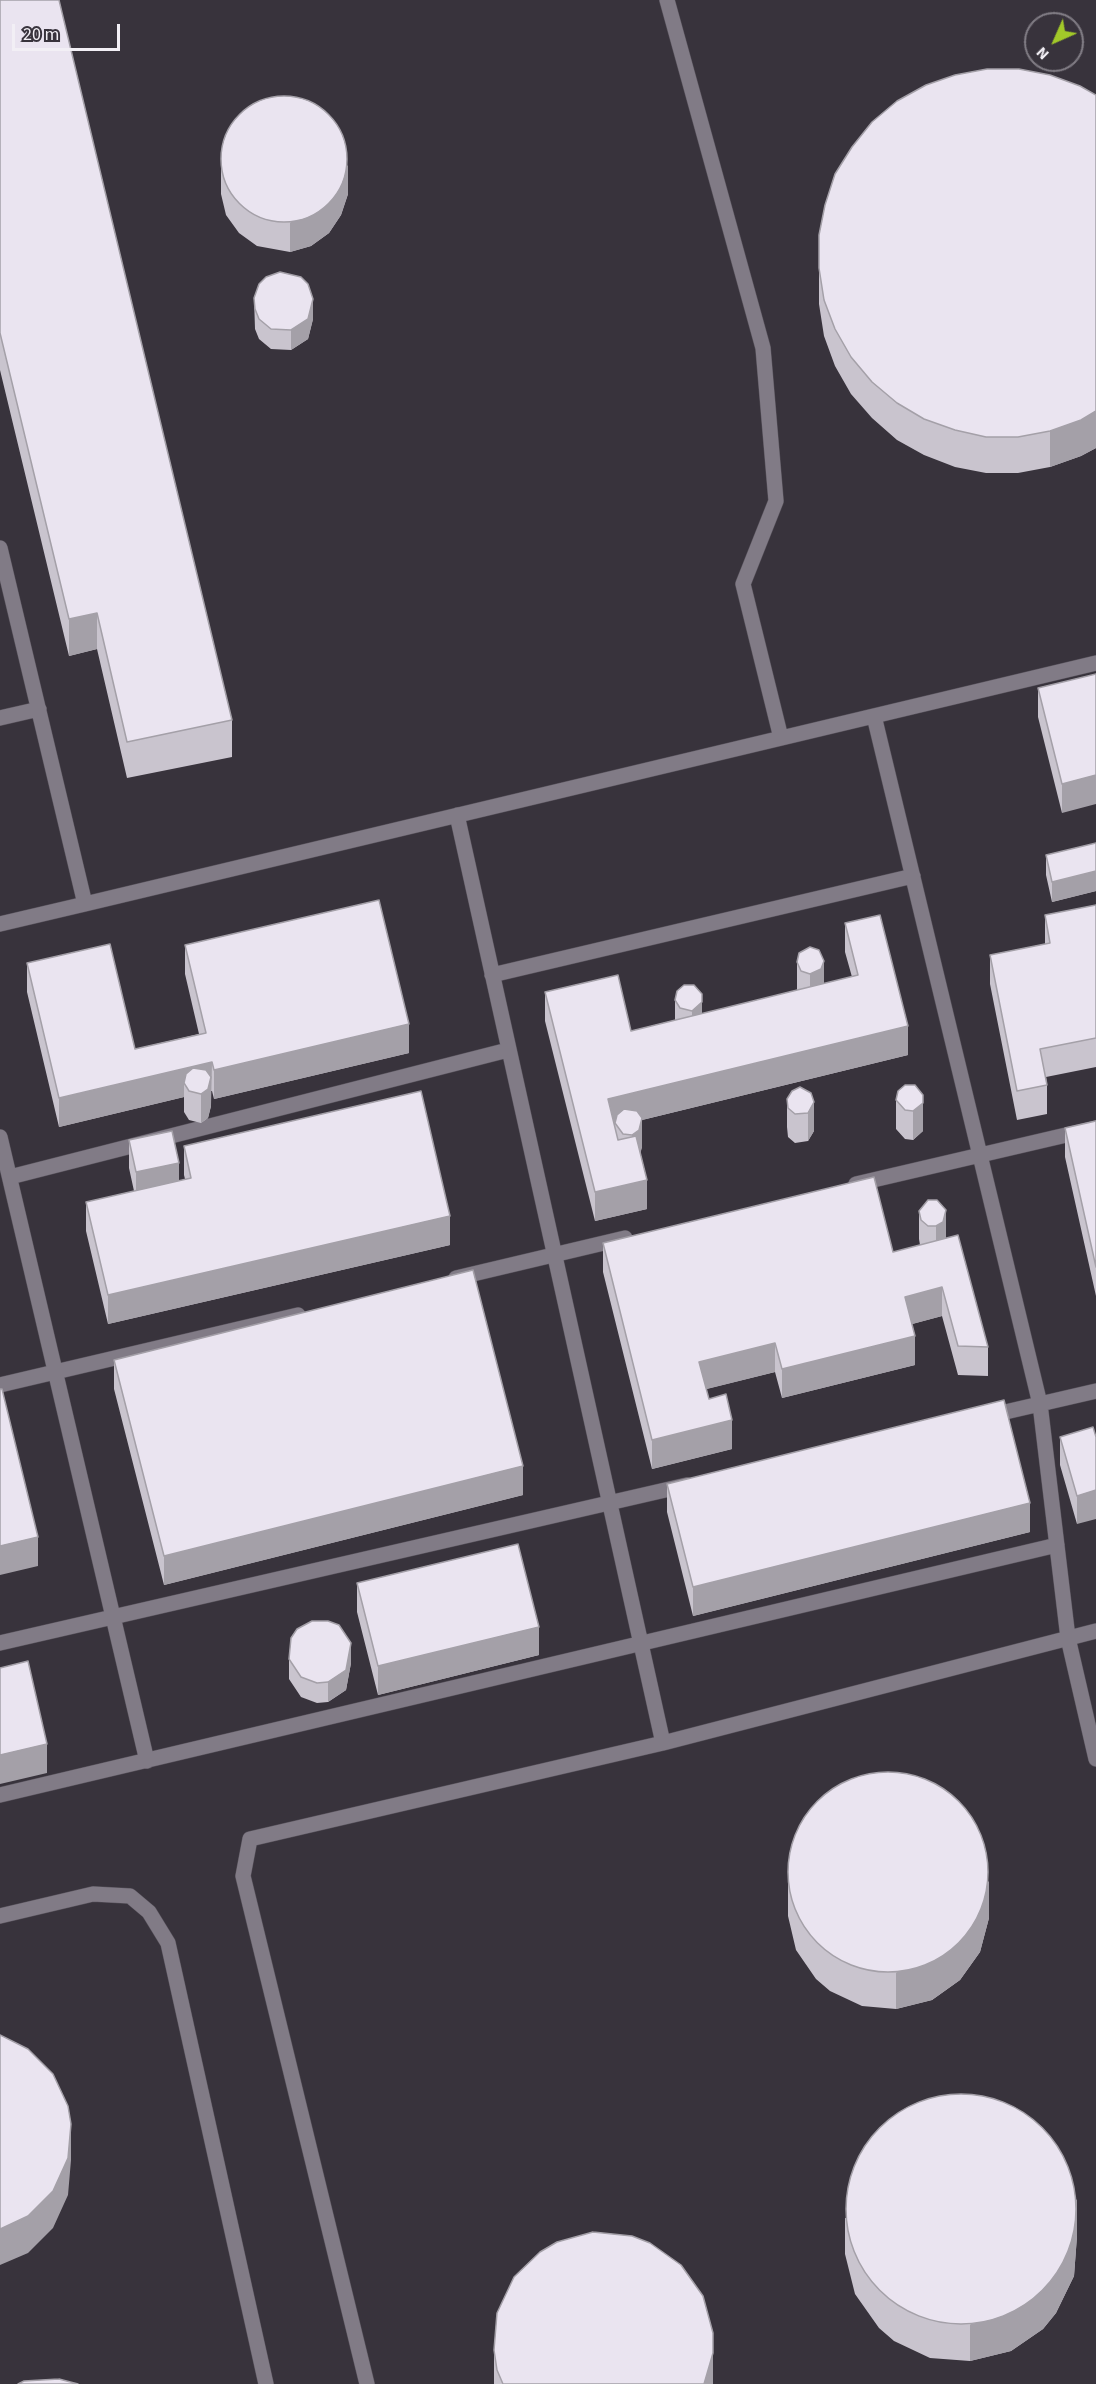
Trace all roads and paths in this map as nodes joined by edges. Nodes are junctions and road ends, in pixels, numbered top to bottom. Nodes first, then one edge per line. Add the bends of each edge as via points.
1 (667, 0) edge
2 (0, 548) edge
3 (1096, 663) edge
4 (39, 709) junction
5 (874, 716) junction
6 (0, 718) edge
7 (781, 738) junction
8 (457, 815) junction
9 (913, 876) junction
10 (85, 904) junction
11 (0, 924) edge
12 (492, 975) junction
13 (508, 1050) junction
14 (1096, 1128) edge
15 (0, 1137) edge
16 (980, 1155) junction
17 (10, 1177) junction
18 (842, 1187) edge
19 (645, 1233) edge
20 (553, 1255) junction
21 (437, 1282) edge
22 (310, 1312) edge
23 (56, 1371) junction
24 (0, 1384) edge
25 (1096, 1391) edge
26 (1040, 1404) junction
27 (970, 1420) edge
28 (701, 1482) edge
29 (608, 1503) junction
30 (1057, 1545) junction
31 (113, 1617) junction
32 (1096, 1631) edge
33 (1068, 1638) junction
34 (0, 1643) edge
35 (639, 1644) junction
36 (663, 1743) junction
37 (1096, 1759) edge
38 (147, 1761) junction
39 (0, 1796) edge
40 (0, 1916) edge
41 (266, 2384) edge
42 (367, 2384) edge

1 - 7 lane via 764,348 776,501 743,584
2 - 4 lane
3 - 5 lane
4 - 6 lane
4 - 10 lane
5 - 7 lane
5 - 9 lane
7 - 8 lane
8 - 10 lane
8 - 12 lane
9 - 12 lane
9 - 16 lane
10 - 11 lane
12 - 13 lane
13 - 17 lane
13 - 20 lane
14 - 16 lane
15 - 17 lane
16 - 18 lane
16 - 26 lane
17 - 23 lane
19 - 20 lane
20 - 21 lane
20 - 29 lane
22 - 23 lane
23 - 24 lane
23 - 31 lane
25 - 26 lane
26 - 27 lane
26 - 30 lane
28 - 29 lane
29 - 31 lane
29 - 35 lane
30 - 33 lane
30 - 35 lane
31 - 34 lane
31 - 38 lane
32 - 33 lane
33 - 36 lane
33 - 37 lane
35 - 36 lane
35 - 38 lane
36 - 42 lane via 250,1839 243,1876
38 - 39 lane
40 - 41 lane via 93,1894 130,1896 149,1912 168,1943

